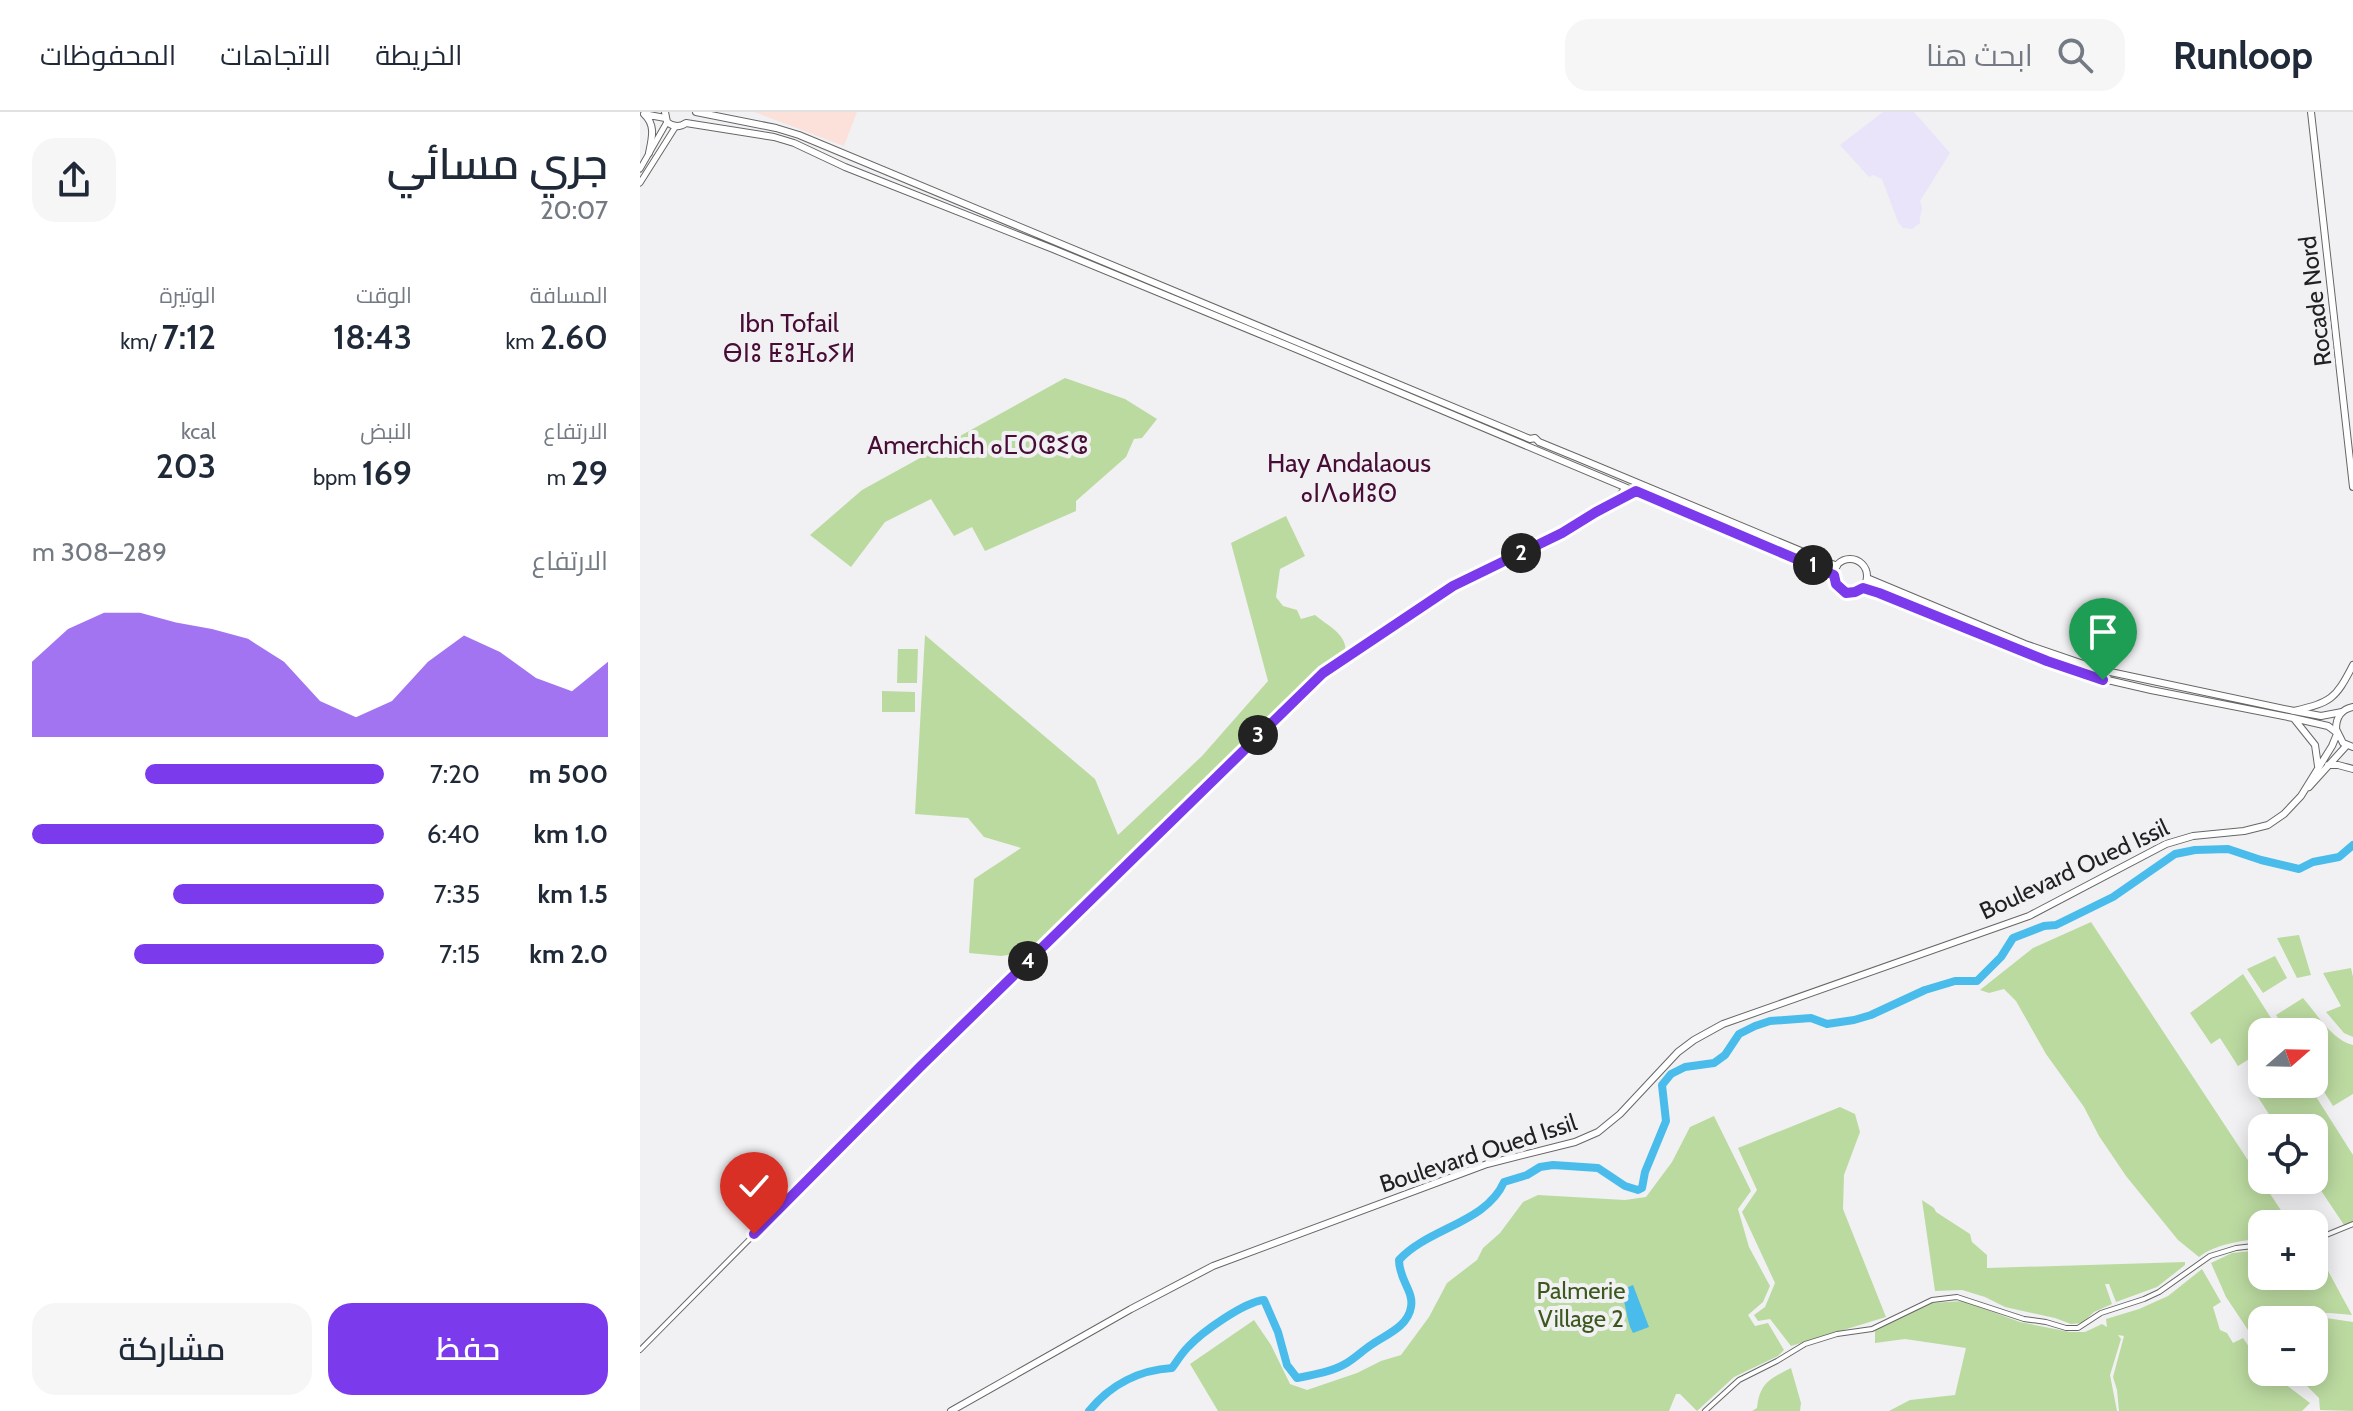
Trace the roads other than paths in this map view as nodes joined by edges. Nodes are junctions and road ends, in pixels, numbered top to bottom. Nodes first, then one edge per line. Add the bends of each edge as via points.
1 (688, 112) edge
2 (696, 112) edge
3 (2311, 112) edge
4 (642, 114) edge
5 (716, 115) edge
6 (666, 117) edge
7 (686, 123) junction
8 (676, 126) junction
9 (649, 153) junction
10 (640, 169) edge
11 (640, 183) edge
12 (1528, 442) junction
13 (1539, 442) junction
14 (1535, 450) junction
15 (1625, 487) junction
16 (2353, 487) edge
17 (1636, 491) junction
18 (1613, 503) junction
19 (1837, 566) junction
20 (1834, 575) junction
21 (1867, 578) junction
22 (1863, 588) junction
23 (2353, 665) edge
24 (2352, 706) edge
25 (2342, 712) junction
26 (2293, 714) junction
27 (2337, 733) junction
28 (2351, 746) edge
29 (2328, 765) junction
30 (2318, 769) junction
31 (2353, 769) edge
32 (2306, 789) junction
33 (2353, 1224) edge
34 (2328, 1234) edge
35 (2248, 1247) edge
36 (640, 1350) edge
37 (951, 1411) edge
38 (1705, 1411) edge

1 - 7 main road
2 - 5 main road
3 - 16 main road, Rocade Nord
4 - 6 main road
4 - 9 main road via 653,128
5 - 12 main road via 799,135
6 - 8 main road
6 - 9 main road
7 - 8 main road
7 - 12 main road via 794,143
8 - 11 main road
9 - 10 main road
12 - 13 main road
12 - 14 main road
13 - 14 main road
13 - 19 main road
14 - 15 main road
15 - 17 main road
15 - 18 street
17 - 18 street
17 - 20 main road
18 - 36 street via 1453,586 1333,665 900,1087
19 - 20 main road
19 - 21 main road via 1857,561
20 - 22 main road via 1842,591
21 - 22 main road
21 - 26 main road via 2101,670
22 - 26 main road via 2086,675
23 - 26 main road via 2337,694
24 - 25 main road
25 - 26 main road
25 - 27 main road, Boulevard Oued Issil
26 - 27 main road
26 - 30 main road via 2315,745
27 - 28 main road
27 - 30 main road, Boulevard Oued Issil
28 - 29 main road, Boulevard Oued Issil
29 - 31 main road
29 - 32 main road, Boulevard Oued Issil
30 - 32 main road, Boulevard Oued Issil
32 - 37 main road, Boulevard Oued Issil via 2268,825 2166,844 2029,916 1723,1024 1678,1052 1598,1132 1487,1164 1213,1266
33 - 34 street
35 - 38 street via 2210,1256 2159,1292 2101,1313 2078,1328 1941,1297 1872,1329 1805,1344 1739,1380

